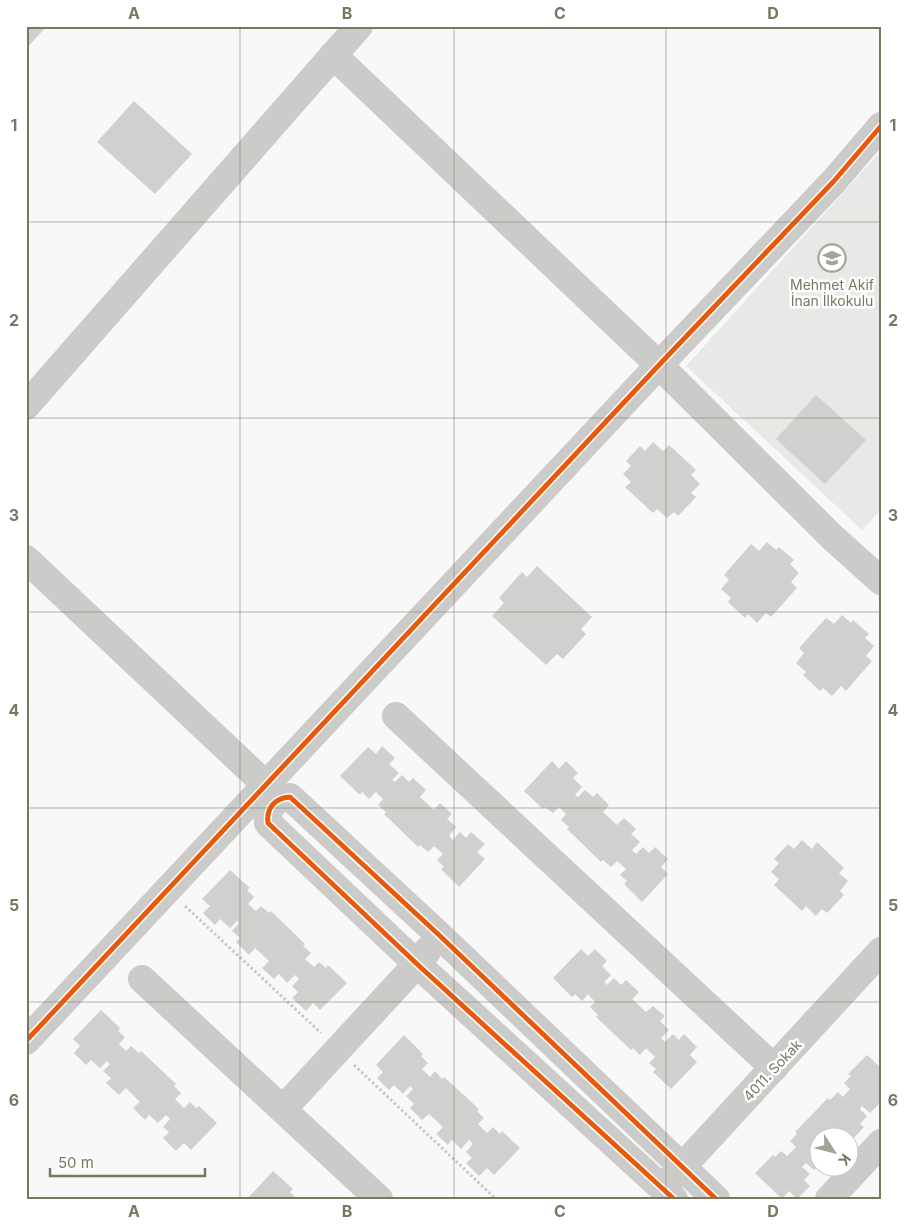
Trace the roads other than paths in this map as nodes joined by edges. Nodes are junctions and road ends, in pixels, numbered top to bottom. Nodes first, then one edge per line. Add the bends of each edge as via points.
1 (359, 26) edge
2 (333, 55) junction
3 (881, 126) edge
4 (660, 365) junction
5 (26, 406) edge
6 (26, 559) edge
7 (881, 581) edge
8 (396, 716) dead end
9 (266, 785) junction
10 (439, 935) junction
11 (877, 963) edge
12 (417, 964) junction
13 (142, 979) dead end
14 (26, 1041) edge
15 (774, 1068) junction
16 (282, 1109) junction
17 (881, 1144) edge
18 (683, 1167) junction
19 (668, 1193) edge
20 (379, 1199) edge
21 (716, 1199) edge
22 (829, 1199) edge

1 - 2 street
2 - 4 street
2 - 5 street
3 - 4 street via 834,181
4 - 7 street via 832,537
4 - 9 street
6 - 9 street
8 - 15 street
9 - 14 street
10 - 12 street
10 - 12 street via 290,797 273,803 267,816 268,823
10 - 18 street
11 - 15 street, 4011. Sokak
12 - 16 street
12 - 19 street
13 - 16 street
15 - 18 street, 4011. Sokak
16 - 20 street
17 - 22 street
18 - 19 street, 4011. Sokak
18 - 21 street

